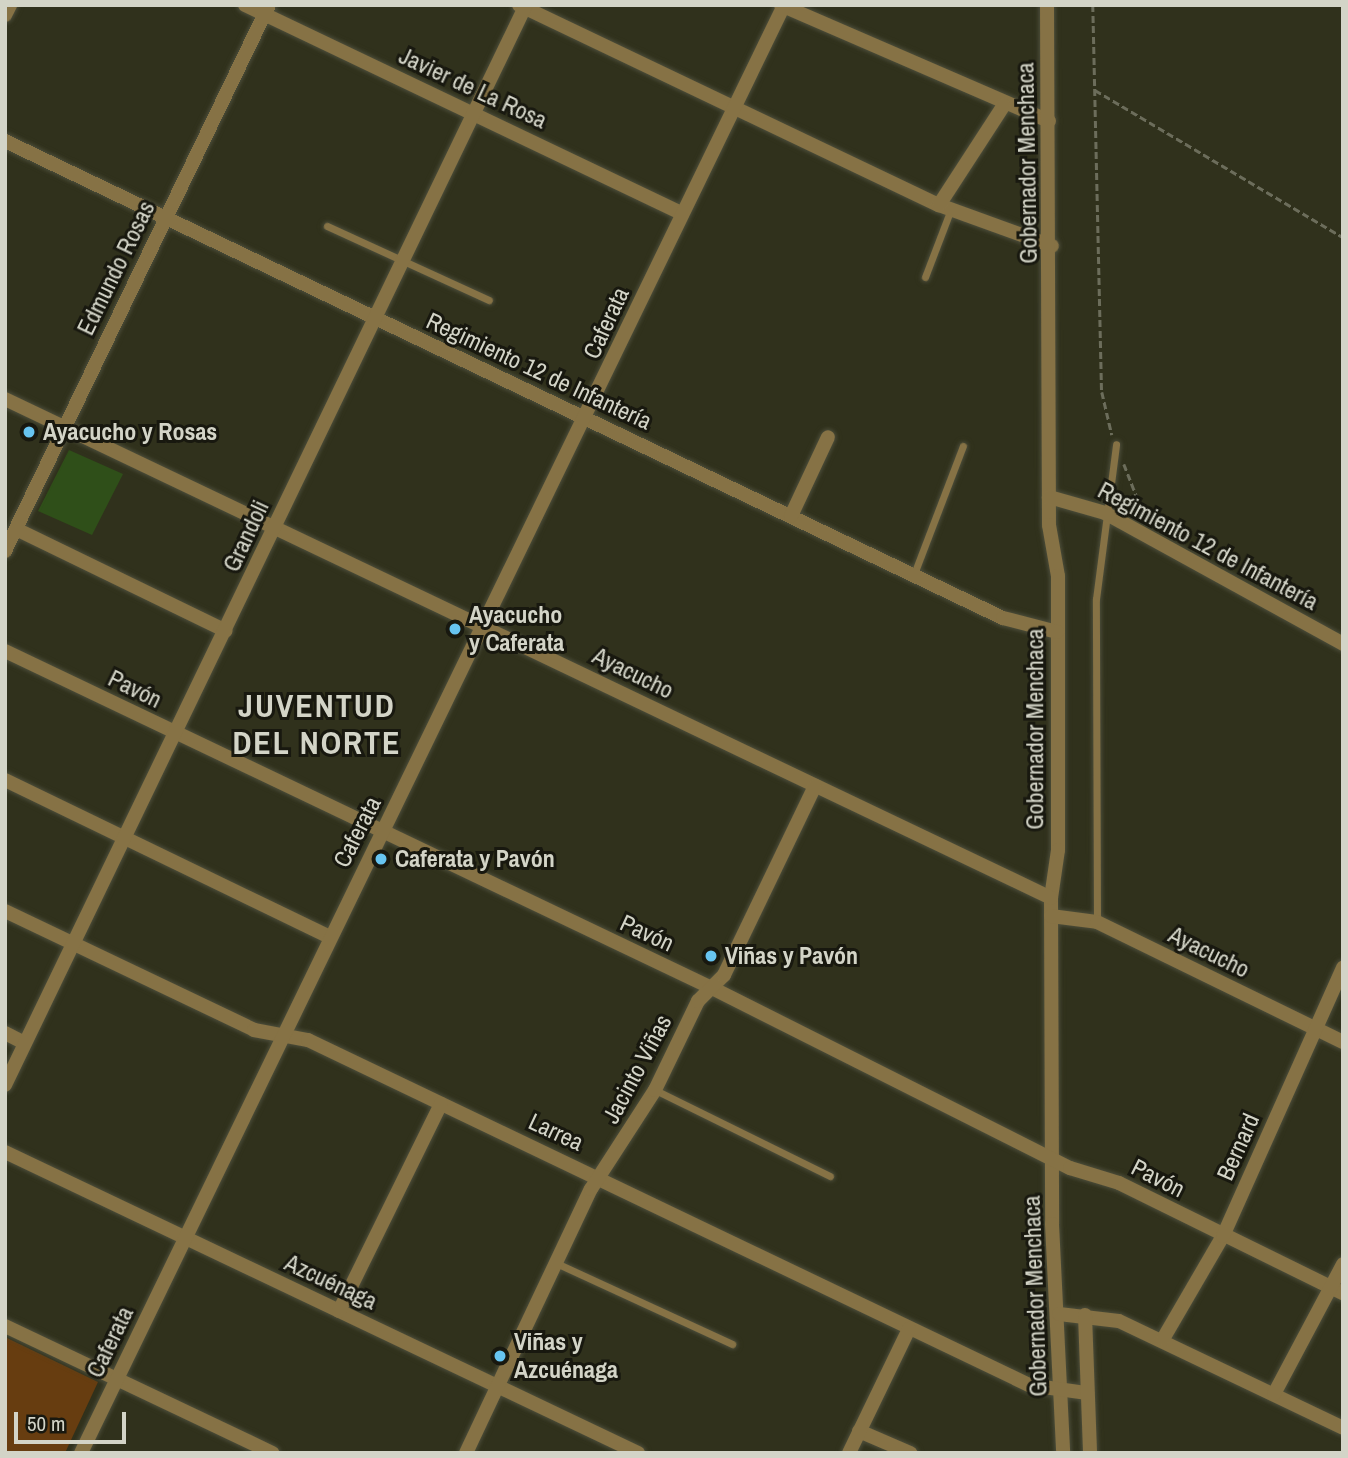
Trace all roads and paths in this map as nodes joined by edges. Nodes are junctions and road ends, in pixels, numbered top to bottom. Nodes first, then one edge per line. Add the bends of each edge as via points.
1 (10, 5) edge
2 (245, 5) edge
3 (1047, 5) edge
4 (1093, 5) edge
5 (524, 6) edge
6 (783, 6) edge
7 (267, 10) edge
8 (5, 15) edge
9 (1095, 90) junction
10 (1004, 105) junction
11 (734, 107) junction
12 (475, 114) junction
13 (1049, 121) junction
14 (5, 141) edge
15 (945, 207) junction
16 (682, 213) junction
17 (165, 218) junction
18 (327, 226) dead end
19 (1343, 237) edge
20 (1052, 246) junction
21 (401, 264) junction
22 (925, 277) dead end
23 (489, 300) dead end
24 (374, 318) junction
25 (5, 399) edge
26 (586, 419) junction
27 (65, 427) junction
28 (828, 437) dead end
29 (1116, 444) junction
30 (963, 446) dead end
31 (1049, 498) junction
32 (1105, 513) junction
33 (791, 516) junction
34 (275, 526) junction
35 (16, 529) junction
36 (1154, 539) junction
37 (5, 551) edge
38 (914, 573) junction
39 (484, 626) junction
40 (226, 631) junction
41 (1057, 632) junction
42 (1343, 644) edge
43 (5, 651) edge
44 (174, 733) junction
45 (5, 780) edge
46 (815, 786) junction
47 (382, 834) junction
48 (123, 838) junction
49 (1051, 898) junction
50 (5, 911) edge
51 (1051, 916) junction
52 (1097, 922) junction
53 (330, 937) junction
54 (73, 943) junction
55 (1343, 968) edge
56 (712, 988) junction
57 (1316, 1029) junction
58 (5, 1033) edge
59 (281, 1035) junction
60 (1343, 1042) edge
61 (25, 1043) junction
62 (5, 1085) edge
63 (655, 1090) junction
64 (441, 1104) junction
65 (5, 1152) edge
66 (1054, 1159) junction
67 (830, 1175) dead end
68 (600, 1178) junction
69 (1223, 1236) junction
70 (186, 1238) junction
71 (555, 1264) junction
72 (1343, 1264) edge
73 (1337, 1290) edge
74 (339, 1311) junction
75 (1059, 1314) junction
76 (1085, 1315) junction
77 (5, 1326) edge
78 (909, 1329) junction
79 (1163, 1339) junction
80 (732, 1344) dead end
81 (116, 1380) junction
82 (497, 1386) junction
83 (1087, 1393) junction
84 (1062, 1394) junction
85 (1275, 1394) junction
86 (1343, 1428) edge
87 (859, 1431) junction
88 (81, 1453) edge
89 (272, 1453) edge
90 (466, 1453) edge
91 (638, 1453) edge
92 (849, 1453) edge
93 (909, 1453) edge
94 (1063, 1453) edge
95 (1090, 1453) edge

1 - 8 street
2 - 7 street, Javier de La Rosa
3 - 13 street, Gobernador Menchaca
4 - 9 path
5 - 11 street
5 - 12 street, Grandoli
6 - 10 street
6 - 11 street, Caferata
7 - 12 street, Javier de La Rosa
7 - 17 street, Edmundo Rosas
9 - 19 path
9 - 29 path via 1102,392
10 - 13 street
10 - 15 street
11 - 15 street
11 - 16 street, Caferata
12 - 16 street, Javier de La Rosa
12 - 21 street, Grandoli
13 - 20 street, Gobernador Menchaca
14 - 17 street, Regimiento 12 de Infantería
15 - 20 street
15 - 22 lane
16 - 26 street, Caferata
17 - 24 street, Regimiento 12 de Infantería
17 - 27 street, Edmundo Rosas
18 - 21 lane
20 - 31 street, Gobernador Menchaca
21 - 23 lane
21 - 24 street, Grandoli
24 - 26 street, Regimiento 12 de Infantería
24 - 34 street, Grandoli
25 - 27 street, Ayacucho
26 - 33 street, Regimiento 12 de Infantería
26 - 39 street, Caferata
27 - 34 street, Ayacucho
27 - 35 street, Edmundo Rosas
28 - 33 street
29 - 32 lane
29 - 36 path
30 - 38 lane
31 - 32 street, Regimiento 12 de Infantería
31 - 41 street, Gobernador Menchaca
32 - 36 street, Regimiento 12 de Infantería
32 - 52 lane via 1096,600
33 - 38 street, Regimiento 12 de Infantería
34 - 39 street, Ayacucho
34 - 40 street, Grandoli
35 - 37 street, Edmundo Rosas
35 - 40 street
36 - 42 street, Regimiento 12 de Infantería
38 - 41 street, Regimiento 12 de Infantería via 1018,625
39 - 46 street, Ayacucho
39 - 47 street, Caferata
40 - 44 street, Grandoli
41 - 49 street, Gobernador Menchaca via 1058,850
43 - 44 street, Pavón
44 - 47 street, Pavón
44 - 48 street, Grandoli
45 - 48 street
46 - 49 street, Ayacucho
46 - 56 street, Jacinto Viñas via 732,960
47 - 53 street, Caferata
47 - 56 street, Pavón
48 - 53 street
48 - 54 street, Grandoli
49 - 51 street, Gobernador Menchaca
50 - 54 street, Larrea
51 - 52 street, Ayacucho
51 - 66 street, Gobernador Menchaca
52 - 57 street, Ayacucho
53 - 59 street, Caferata
54 - 59 street, Larrea via 254,1030
54 - 61 street, Grandoli
55 - 57 street, Bernard
56 - 63 street, Jacinto Viñas via 698,1001
56 - 66 street, Pavón
57 - 60 street, Ayacucho
57 - 69 street, Bernard
58 - 61 street
59 - 64 street, Larrea via 308,1040
59 - 70 street, Caferata
61 - 62 street, Grandoli
63 - 67 lane
63 - 68 street, Jacinto Viñas
64 - 68 street, Larrea
64 - 74 street
65 - 70 street, Azcuénaga
66 - 69 street, Pavón via 1106,1177
66 - 75 street, Gobernador Menchaca
68 - 71 street, Jacinto Viñas
68 - 78 street, Larrea
69 - 73 street, Pavón
69 - 79 street, Bernard via 1185,1310
70 - 74 street, Azcuénaga
70 - 81 street, Caferata
71 - 80 lane
71 - 82 street, Jacinto Viñas
72 - 73 street
73 - 85 street
74 - 82 street, Azcuénaga
75 - 76 street
75 - 84 street, Gobernador Menchaca
76 - 79 street
76 - 83 street, Gobernador Menchaca
77 - 81 street
78 - 84 street, Larrea via 1029,1385
78 - 87 street
79 - 85 street
81 - 88 street, Caferata
81 - 89 street
82 - 90 street, Jacinto Viñas
82 - 91 street, Azcuénaga
83 - 84 street, Larrea
83 - 95 street, Gobernador Menchaca
84 - 94 street, Gobernador Menchaca
85 - 86 street
87 - 92 street
87 - 93 street

